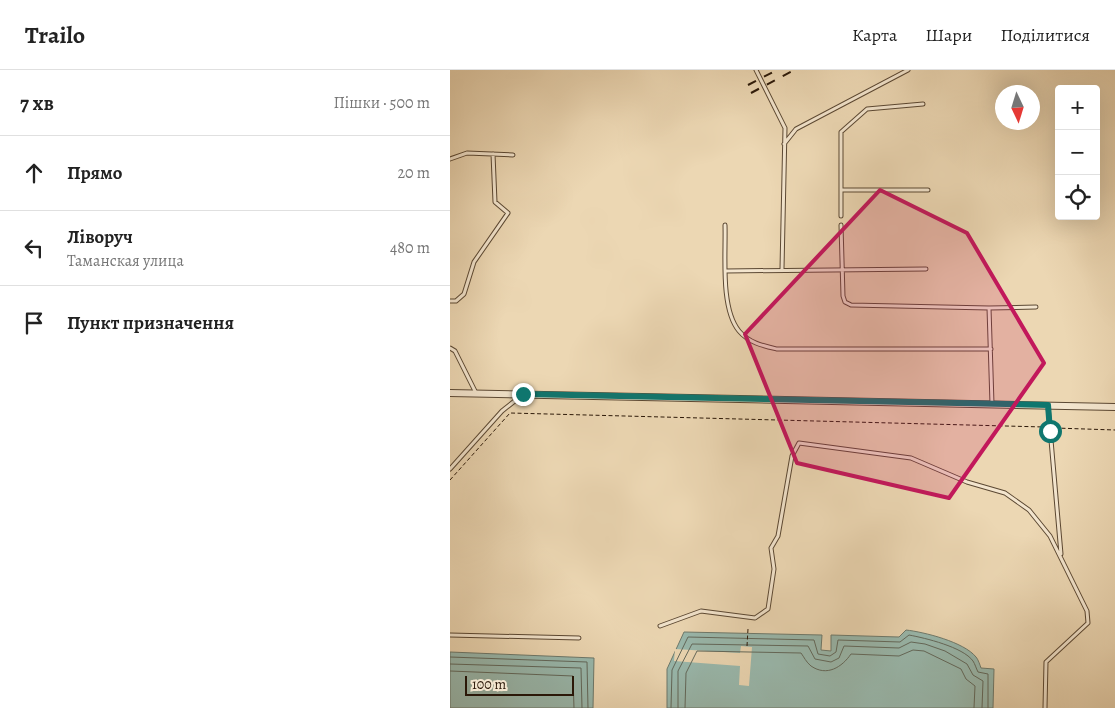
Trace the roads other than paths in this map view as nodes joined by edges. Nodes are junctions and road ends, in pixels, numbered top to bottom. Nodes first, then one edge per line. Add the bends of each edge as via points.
1 (756, 70) edge
2 (908, 70) edge
3 (923, 104) dead end
4 (784, 145) junction
5 (494, 154) junction
6 (513, 155) dead end
7 (450, 159) edge
8 (841, 190) junction
9 (928, 190) dead end
10 (841, 216) dead end
11 (725, 225) dead end
12 (841, 225) dead end
13 (782, 269) junction
14 (926, 269) dead end
15 (842, 270) junction
16 (726, 271) junction
17 (450, 301) edge
18 (1036, 306) dead end
19 (989, 308) junction
20 (450, 348) edge
21 (991, 349) junction
22 (450, 393) edge
23 (476, 393) junction
24 (523, 394) junction
25 (992, 404) junction
26 (1048, 405) junction
27 (1115, 407) edge
28 (450, 469) edge
29 (1062, 556) junction
30 (660, 626) dead end
31 (450, 635) edge
32 (579, 638) dead end
33 (1045, 708) edge

1 - 4 lane via 785,128
2 - 4 lane via 796,128
3 - 8 lane via 867,110 841,132
4 - 13 lane
5 - 6 lane
5 - 7 lane via 467,153
5 - 17 lane via 495,202 508,213 474,262 464,294 456,301
8 - 9 lane
8 - 10 lane
11 - 16 lane
12 - 15 lane
13 - 15 lane
13 - 16 lane
14 - 15 lane
15 - 19 lane via 843,296 850,305
16 - 21 lane via 726,292 732,317 739,331 755,343 777,349
18 - 19 lane
19 - 21 lane
20 - 23 lane via 455,351
21 - 25 lane
22 - 23 street
23 - 24 street
24 - 25 street
24 - 28 lane via 502,411
25 - 26 street
26 - 27 street
26 - 29 lane
29 - 30 lane via 1029,510 1005,493 968,482 911,458 799,443 792,456 778,536 771,548 774,569 768,609 755,618 701,611
29 - 33 lane via 1087,611 1088,623 1046,662
31 - 32 lane

